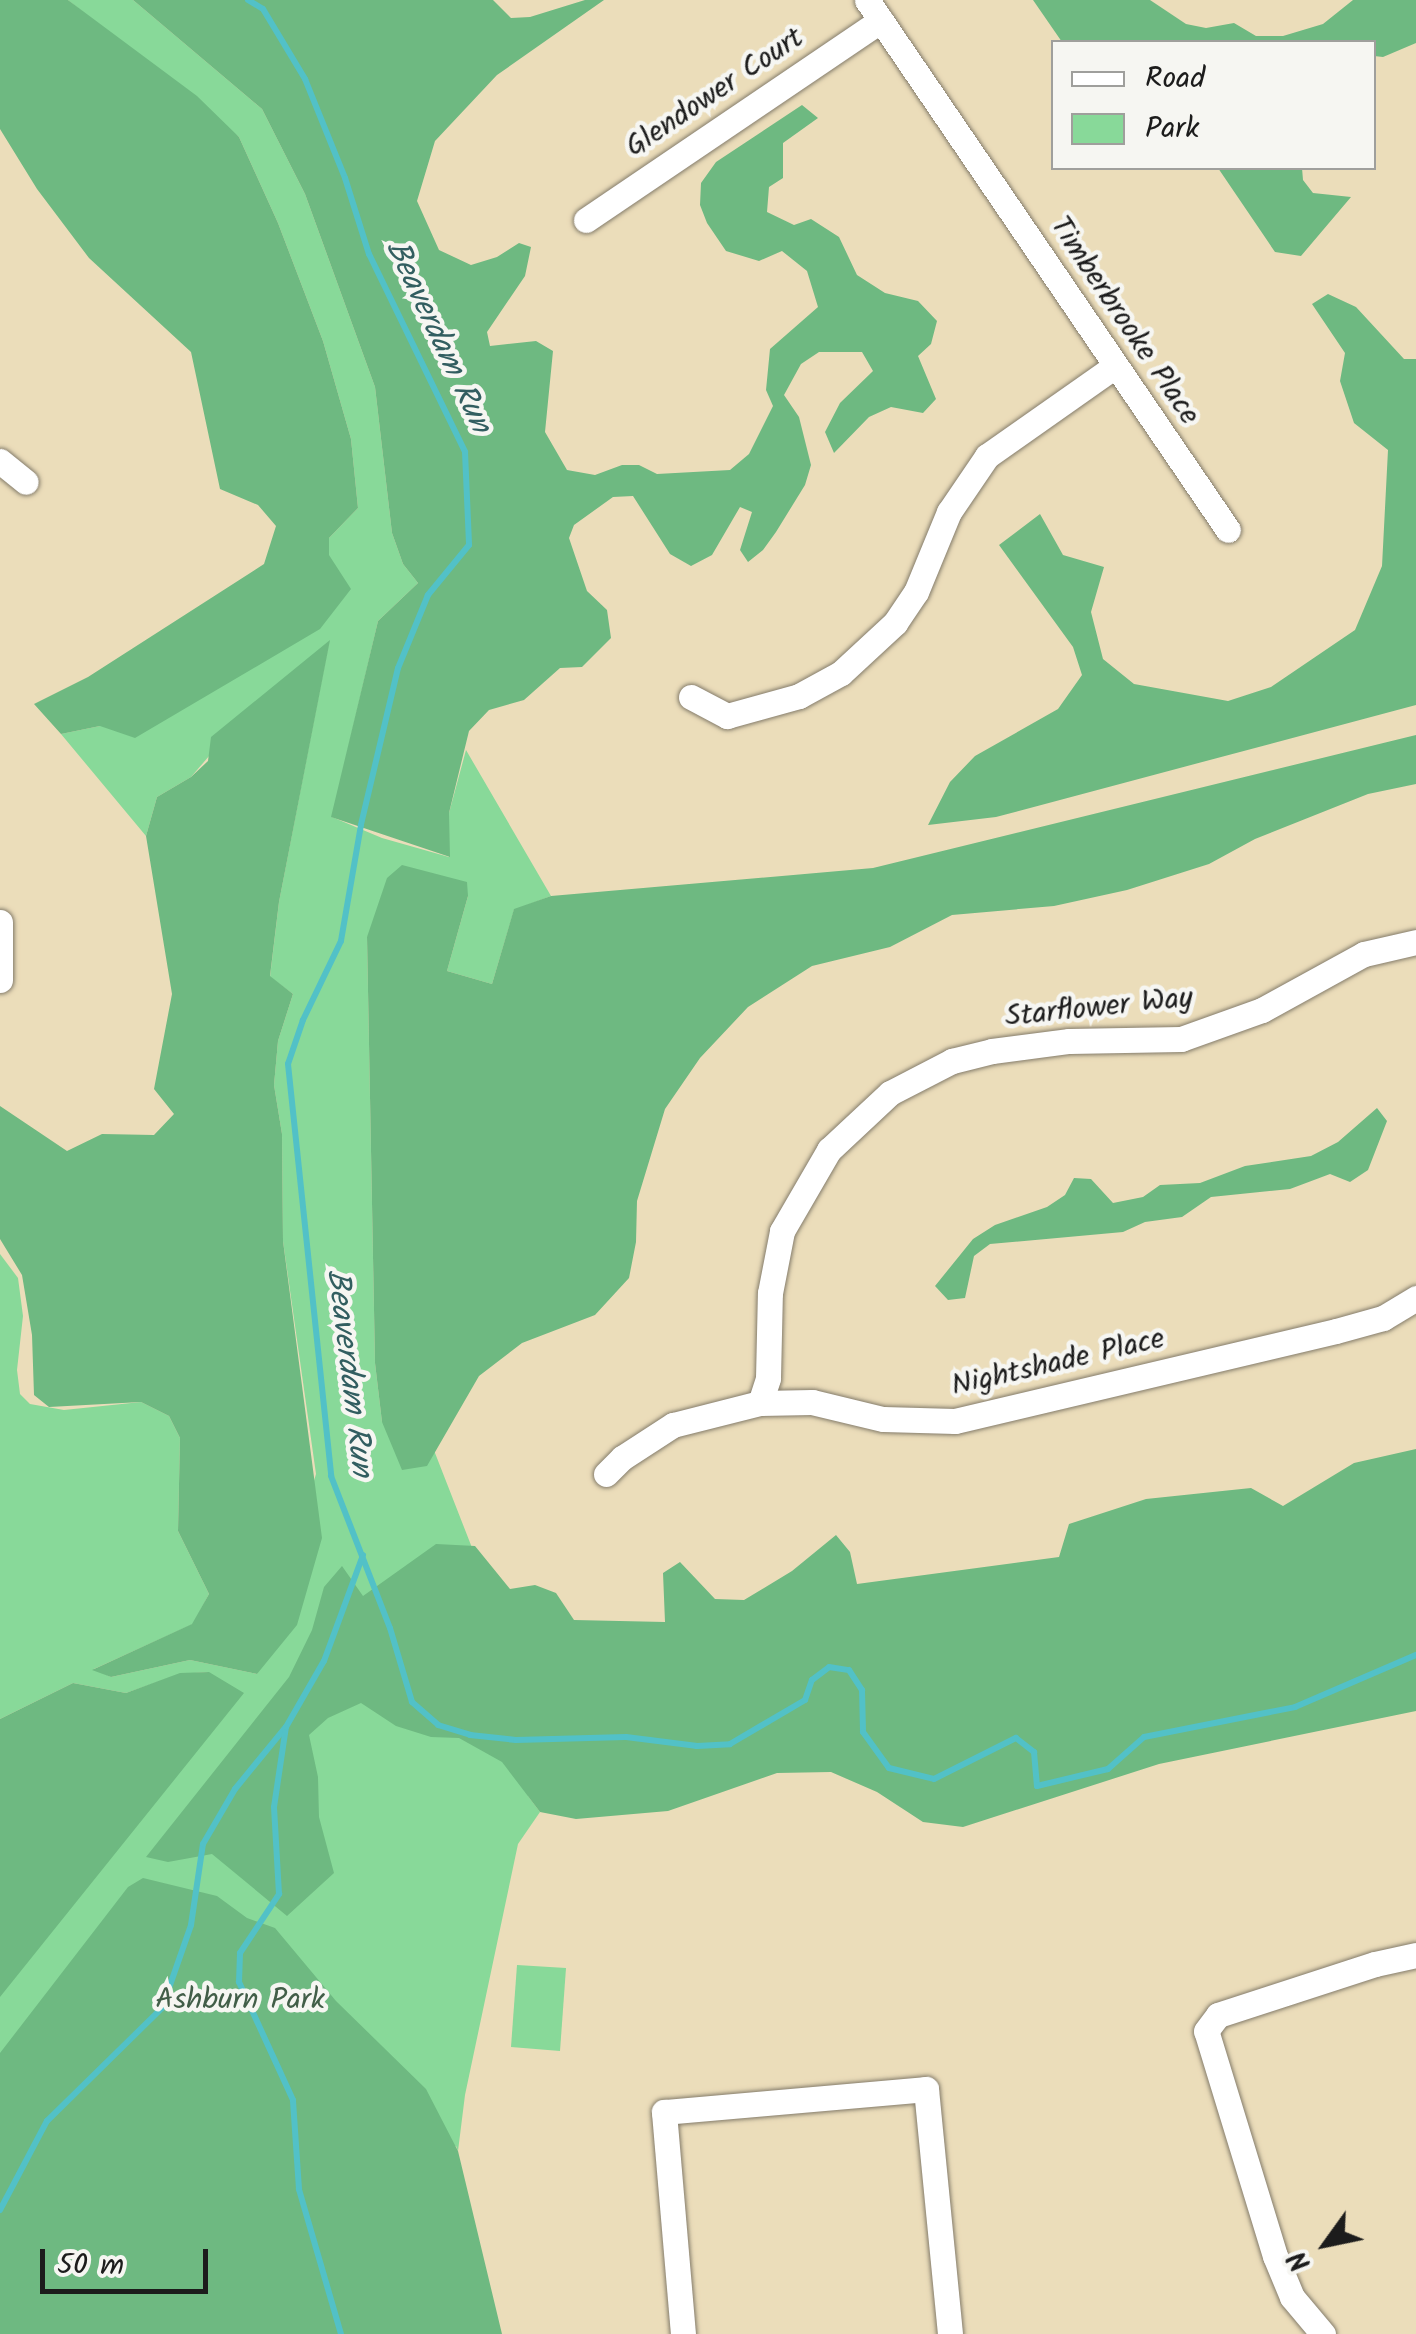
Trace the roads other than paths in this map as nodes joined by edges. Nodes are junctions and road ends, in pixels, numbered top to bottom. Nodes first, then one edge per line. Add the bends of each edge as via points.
1 (874, 10) edge
2 (586, 220) dead end
3 (1115, 366) junction
4 (0, 461) edge
5 (26, 482) dead end
6 (1228, 530) dead end
7 (691, 697) dead end
8 (0, 922) edge
9 (1416, 942) edge
10 (0, 980) edge
11 (1416, 1298) edge
12 (760, 1403) junction
13 (606, 1474) dead end
14 (1416, 1955) edge
15 (683, 2334) edge
16 (950, 2334) edge
17 (1323, 2334) edge

1 - 2 street, Glendower Court
1 - 3 street, Timberbrooke Place
3 - 6 street, Timberbrooke Place
3 - 7 street via 987,456 948,512 906,608 841,673 799,696 727,716
4 - 5 street
8 - 10 street
9 - 12 street, Starflower Way via 1364,954 1262,1010 1181,1039 1069,1041 992,1051 952,1060 890,1093 829,1150 782,1231
11 - 12 street, Nightshade Place via 1383,1318 1336,1332 955,1422 882,1418 812,1402
12 - 13 street, Nightshade Place via 673,1425
14 - 17 street via 1218,2015 1206,2032 1276,2256 1292,2297
15 - 16 street via 664,2112 926,2088

